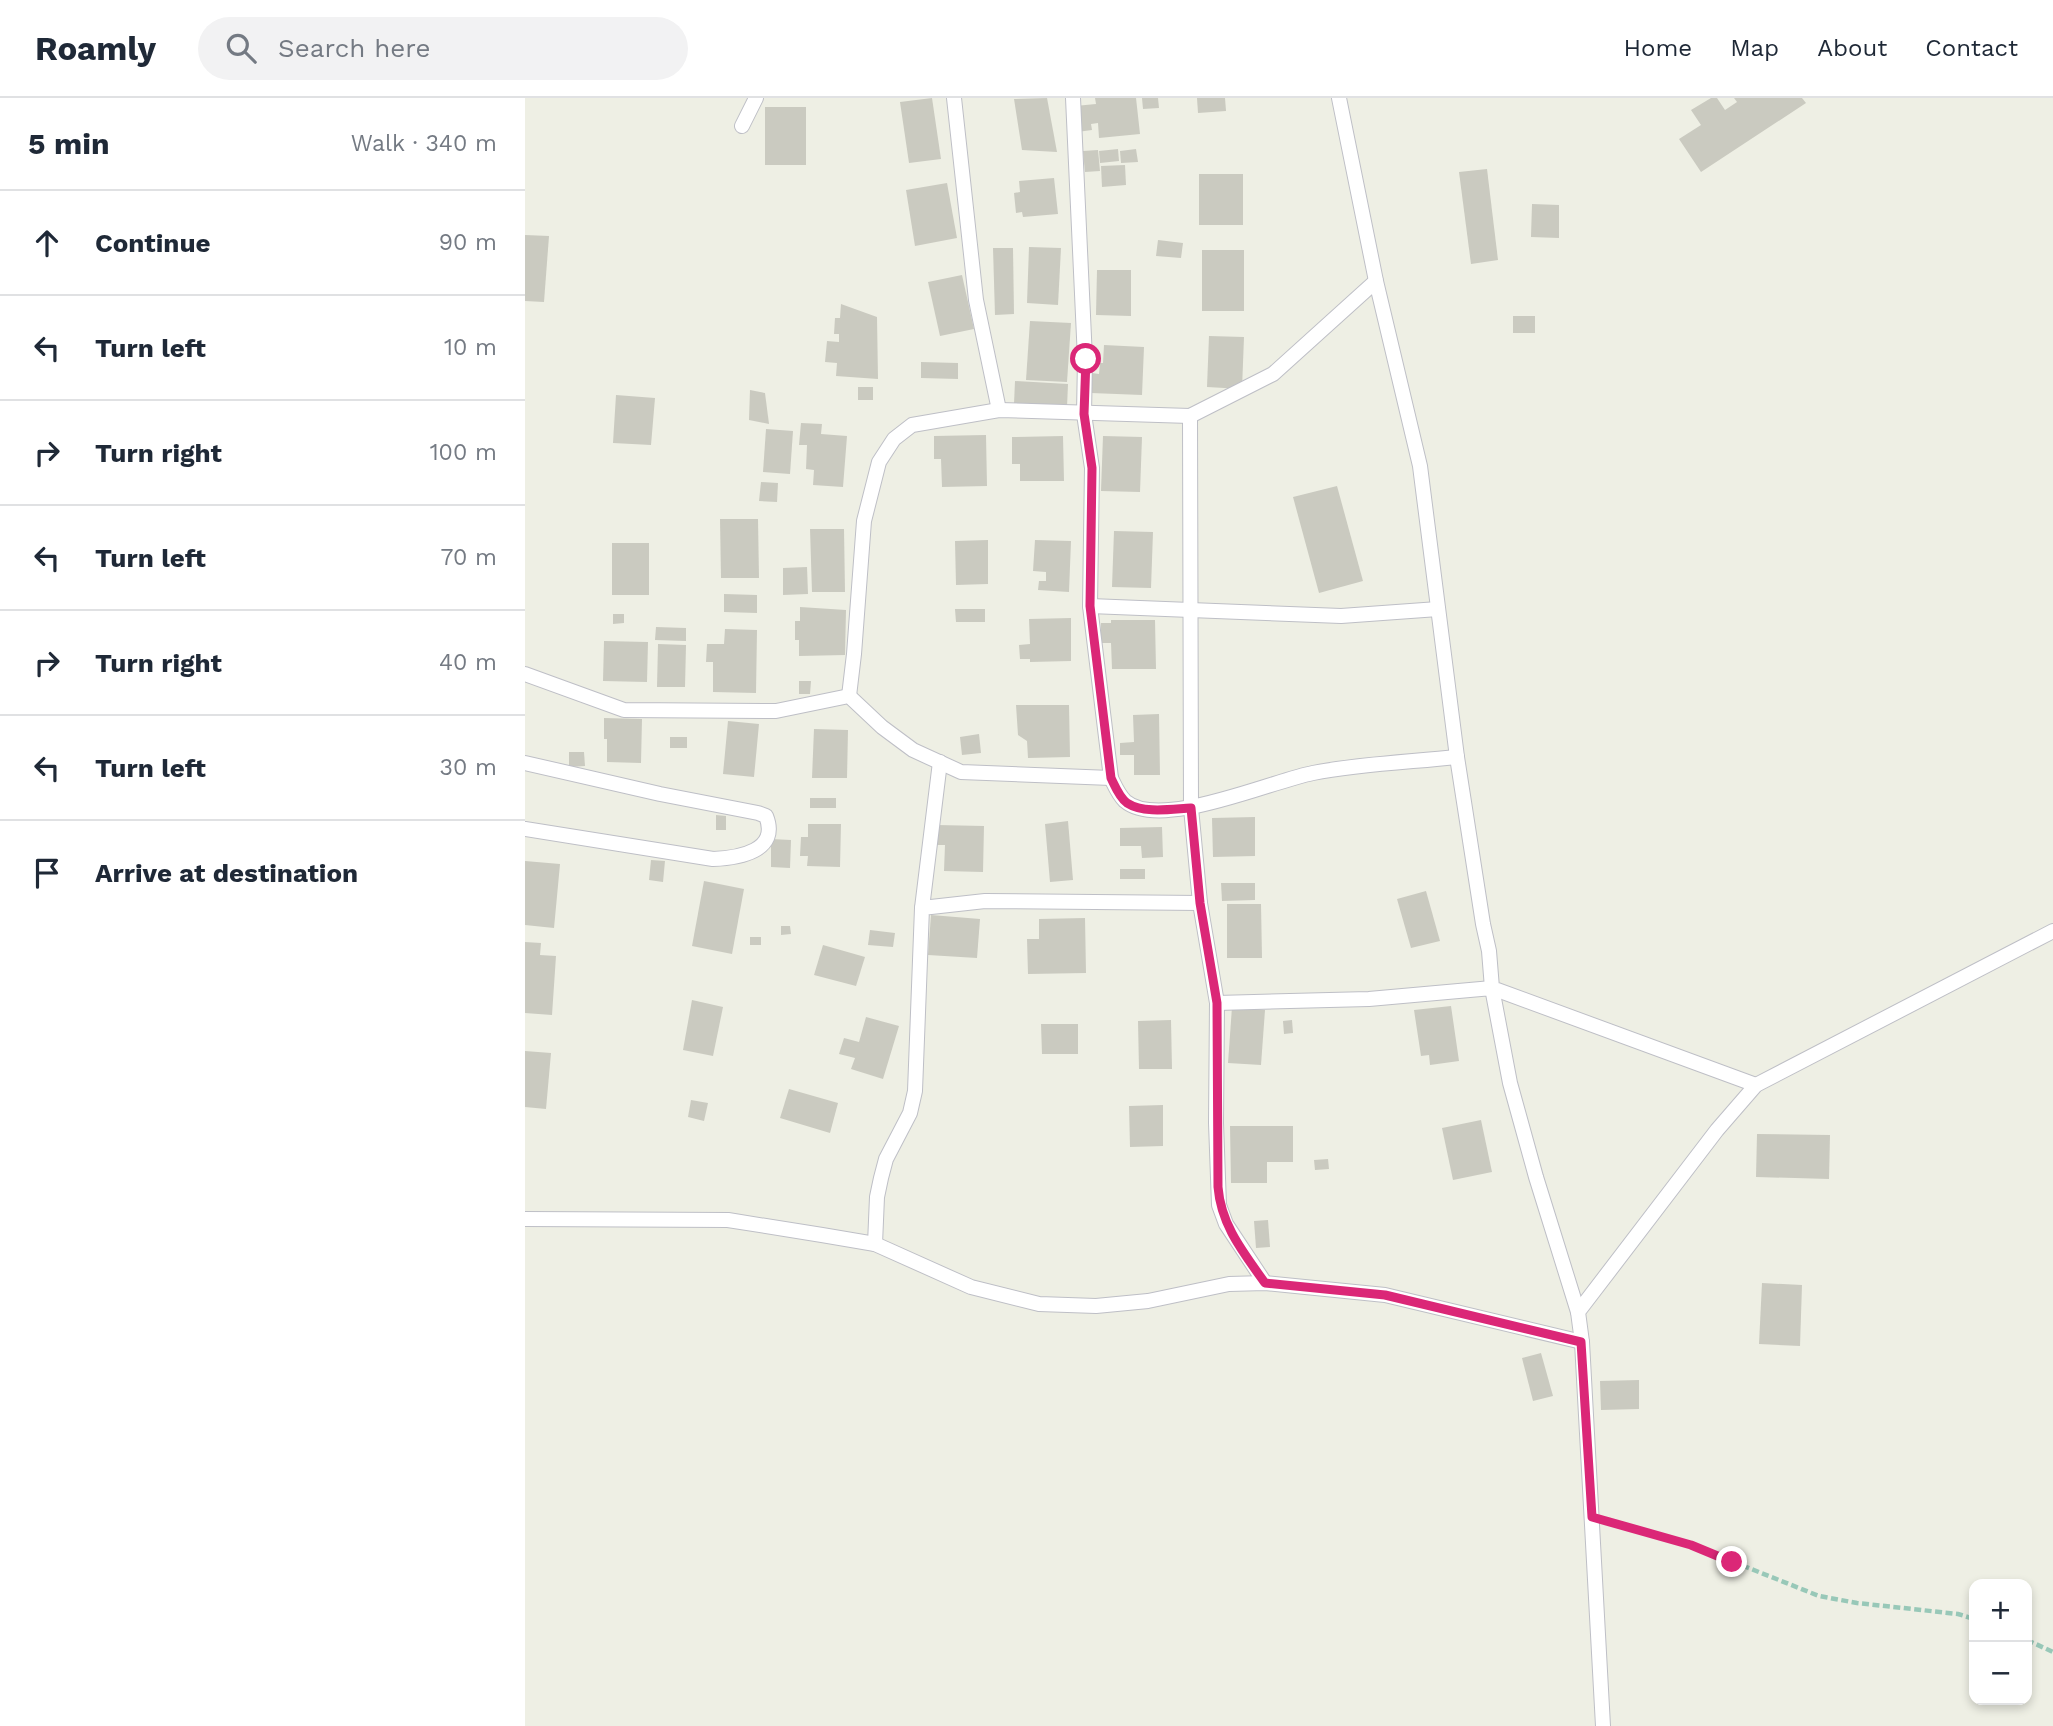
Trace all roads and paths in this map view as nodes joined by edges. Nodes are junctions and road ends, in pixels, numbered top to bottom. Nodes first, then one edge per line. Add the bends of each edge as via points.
1 (756, 98) edge
2 (954, 98) edge
3 (1073, 98) edge
4 (1339, 98) edge
5 (742, 126) dead end
6 (1376, 281) junction
7 (999, 410) junction
8 (1084, 414) junction
9 (1190, 416) junction
10 (1090, 606) junction
11 (1439, 610) junction
12 (1191, 612) junction
13 (525, 674) edge
14 (849, 696) junction
15 (1457, 757) junction
16 (940, 762) junction
17 (525, 763) edge
18 (1111, 778) junction
19 (1191, 808) junction
20 (525, 828) edge
21 (1200, 903) junction
22 (922, 908) junction
23 (2053, 931) edge
24 (1492, 988) junction
25 (1217, 1003) junction
26 (1756, 1085) junction
27 (525, 1219) edge
28 (875, 1244) junction
29 (1265, 1283) junction
30 (1578, 1312) junction
31 (1581, 1342) junction
32 (1592, 1517) junction
33 (1969, 1617) edge
34 (2031, 1642) edge
35 (2053, 1652) edge
36 (1603, 1726) edge

1 - 5 lane
2 - 7 lane via 977,300
3 - 8 lane via 1086,359
4 - 6 lane
6 - 9 lane via 1273,374
6 - 11 lane via 1420,466
7 - 8 lane
7 - 14 lane via 912,425 894,439 879,462 864,521
8 - 9 lane
8 - 10 lane via 1092,468
9 - 12 lane
10 - 12 lane
10 - 18 lane
11 - 12 lane via 1341,616
11 - 15 lane
12 - 19 lane
13 - 14 lane via 625,710 776,711
14 - 16 lane via 913,750
15 - 19 lane via 1312,773
15 - 24 lane
16 - 18 lane via 961,772
16 - 22 lane
17 - 20 lane via 758,813 766,816 770,826 768,839 754,852 728,859
18 - 19 lane via 1127,803 1148,809
19 - 21 lane
21 - 22 lane via 985,901
21 - 25 lane
22 - 28 lane via 915,1091 881,1178
23 - 26 lane
24 - 25 lane via 1369,999
24 - 26 lane
24 - 30 lane via 1510,1083
25 - 29 lane via 1219,1205 1226,1224
26 - 30 lane via 1717,1129
27 - 28 lane via 728,1220
28 - 29 lane via 971,1287 1039,1304 1096,1306 1148,1301 1229,1284
29 - 31 lane via 1385,1295
30 - 31 lane
31 - 32 lane
32 - 33 path via 1691,1545 1819,1596
32 - 36 lane
34 - 35 path

